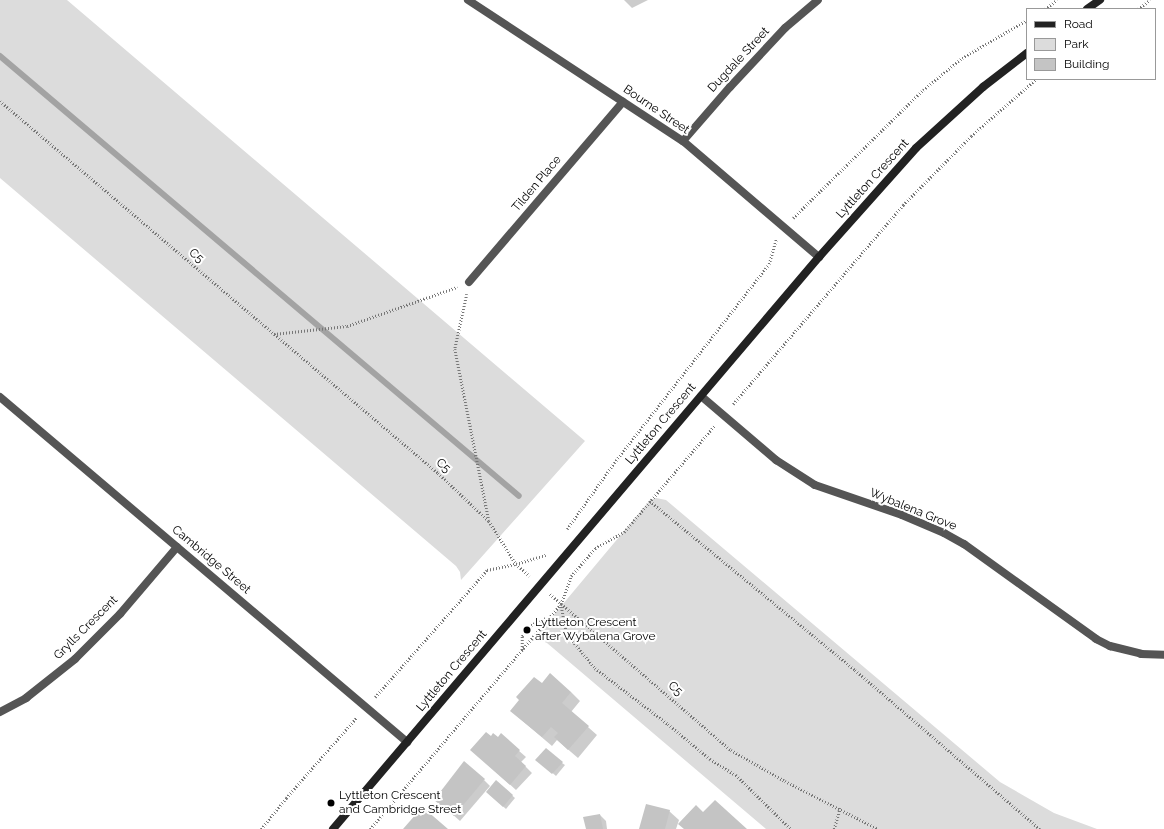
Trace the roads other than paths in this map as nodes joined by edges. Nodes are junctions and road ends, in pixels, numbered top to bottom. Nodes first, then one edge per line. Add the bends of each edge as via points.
1 (468, 0) edge
2 (818, 0) edge
3 (1100, 0) edge
4 (1088, 8) edge
5 (1026, 54) edge
6 (623, 102) junction
7 (683, 141) junction
8 (819, 257) junction
9 (469, 282) road end
10 (701, 396) junction
11 (0, 397) edge
12 (177, 547) junction
13 (1164, 655) edge
14 (0, 712) edge
15 (407, 742) junction
16 (333, 829) edge

1 - 6 street, Bourne Street
2 - 7 street, Dugdale Street via 785,28
3 - 4 street
5 - 8 street, Lyttleton Crescent via 983,87 916,148
6 - 7 street, Bourne Street
6 - 9 street, Tilden Place
7 - 8 street, Bourne Street
8 - 10 street, Lyttleton Crescent
10 - 13 street, Wybalena Grove via 776,460 815,485 902,515 944,533 964,544 1096,639 1110,646 1141,654
10 - 15 street, Lyttleton Crescent
11 - 12 street, Cambridge Street
12 - 14 street, Grylls Crescent via 120,614 76,659 26,698
12 - 15 street, Cambridge Street
15 - 16 street, Lyttleton Crescent

